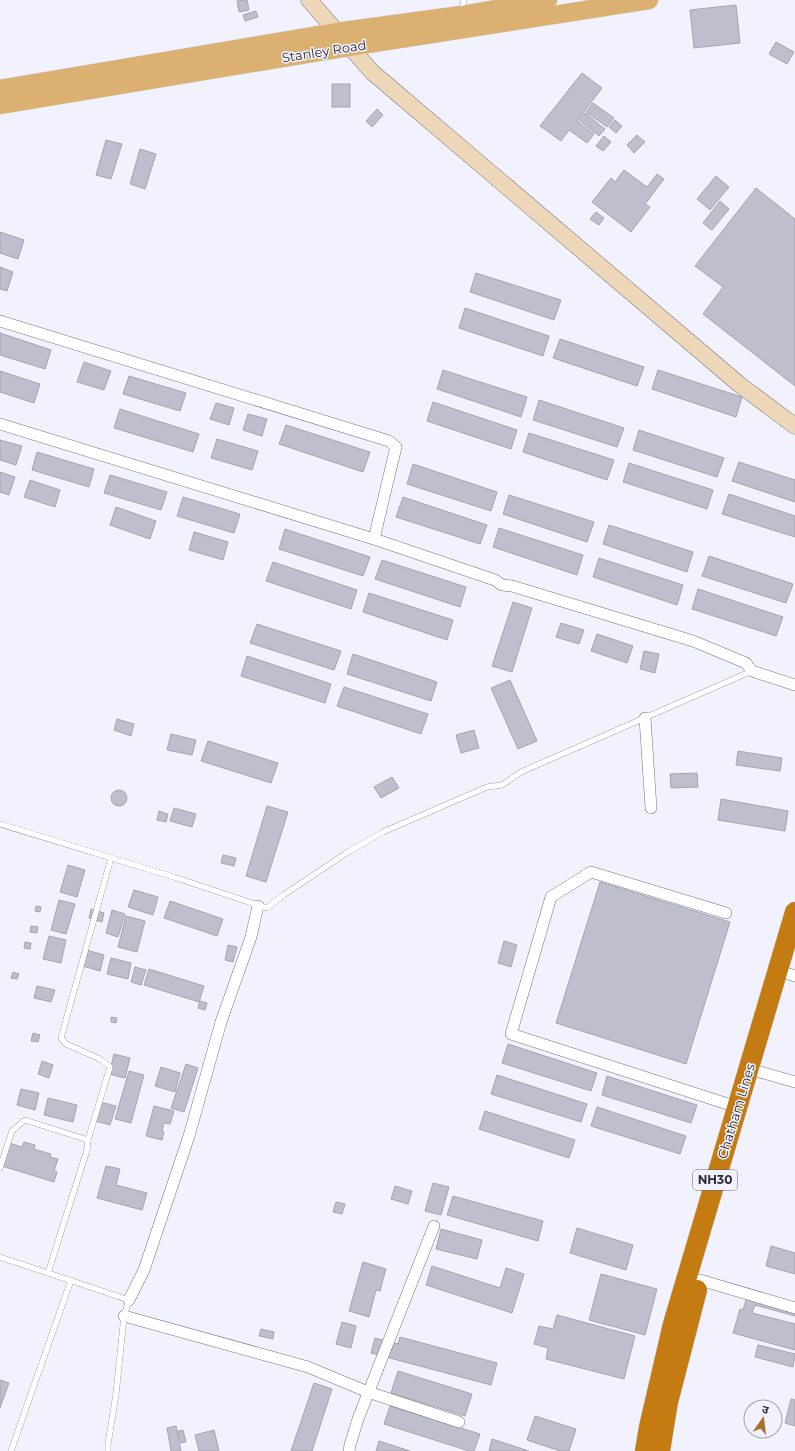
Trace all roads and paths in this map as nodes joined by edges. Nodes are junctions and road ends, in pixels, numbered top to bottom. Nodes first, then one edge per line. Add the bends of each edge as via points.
1 (310, 0) edge
2 (548, 0) edge
3 (649, 0) edge
4 (463, 7) edge
5 (336, 32) junction
6 (349, 47) junction
7 (0, 89) edge
8 (0, 104) edge
9 (0, 321) edge
10 (0, 424) edge
11 (795, 426) edge
12 (374, 539) junction
13 (752, 671) junction
14 (795, 684) edge
15 (645, 718) junction
16 (651, 808) dead end
17 (0, 824) edge
18 (111, 858) junction
19 (258, 906) junction
20 (795, 912) edge
21 (726, 913) dead end
22 (795, 954) edge
23 (792, 975) edge
24 (760, 1072) junction
25 (795, 1082) edge
26 (737, 1107) junction
27 (88, 1140) junction
28 (0, 1168) edge
29 (434, 1226) dead end
30 (0, 1257) edge
31 (48, 1273) junction
32 (71, 1280) junction
33 (700, 1280) junction
34 (129, 1300) junction
35 (795, 1308) edge
36 (124, 1316) junction
37 (368, 1392) junction
38 (459, 1422) dead end
39 (11, 1451) edge
40 (108, 1451) edge
41 (349, 1451) edge
42 (645, 1451) edge
43 (660, 1451) edge

1 - 5 street
2 - 4 main road, Stanley Road
3 - 6 main road, Stanley Road
4 - 5 main road, Stanley Road
5 - 6 street
5 - 7 main road, Stanley Road
6 - 8 main road, Stanley Road
6 - 11 street via 390,88 740,385
9 - 12 street via 389,441 396,447
10 - 12 street
12 - 13 street via 495,580 502,585 693,641 746,663
13 - 14 street
13 - 15 lane
15 - 16 street
15 - 19 lane via 521,772 502,785 487,787 383,832 284,894 267,908
17 - 18 lane
18 - 19 lane
18 - 27 lane via 61,1038 66,1044 100,1059 110,1067
19 - 34 street via 251,937 221,1022 188,1136 144,1270
20 - 26 highway, Chatham Lines / NH30
21 - 26 street via 591,872 551,898 511,1034
22 - 23 highway, Chatham Lines / NH30
23 - 24 highway, Chatham Lines / NH30
24 - 25 street
24 - 33 highway, Chatham Lines / NH30
26 - 42 highway, Chatham Lines / NH30 via 673,1324
27 - 28 lane via 24,1120 12,1131
27 - 31 lane
29 - 37 street
30 - 31 lane
31 - 32 lane
32 - 34 lane
32 - 39 lane
33 - 35 street
33 - 43 highway, Chatham Lines / NH30 via 668,1402
34 - 36 lane
36 - 37 street via 308,1367
36 - 40 lane
37 - 38 street
37 - 41 street

